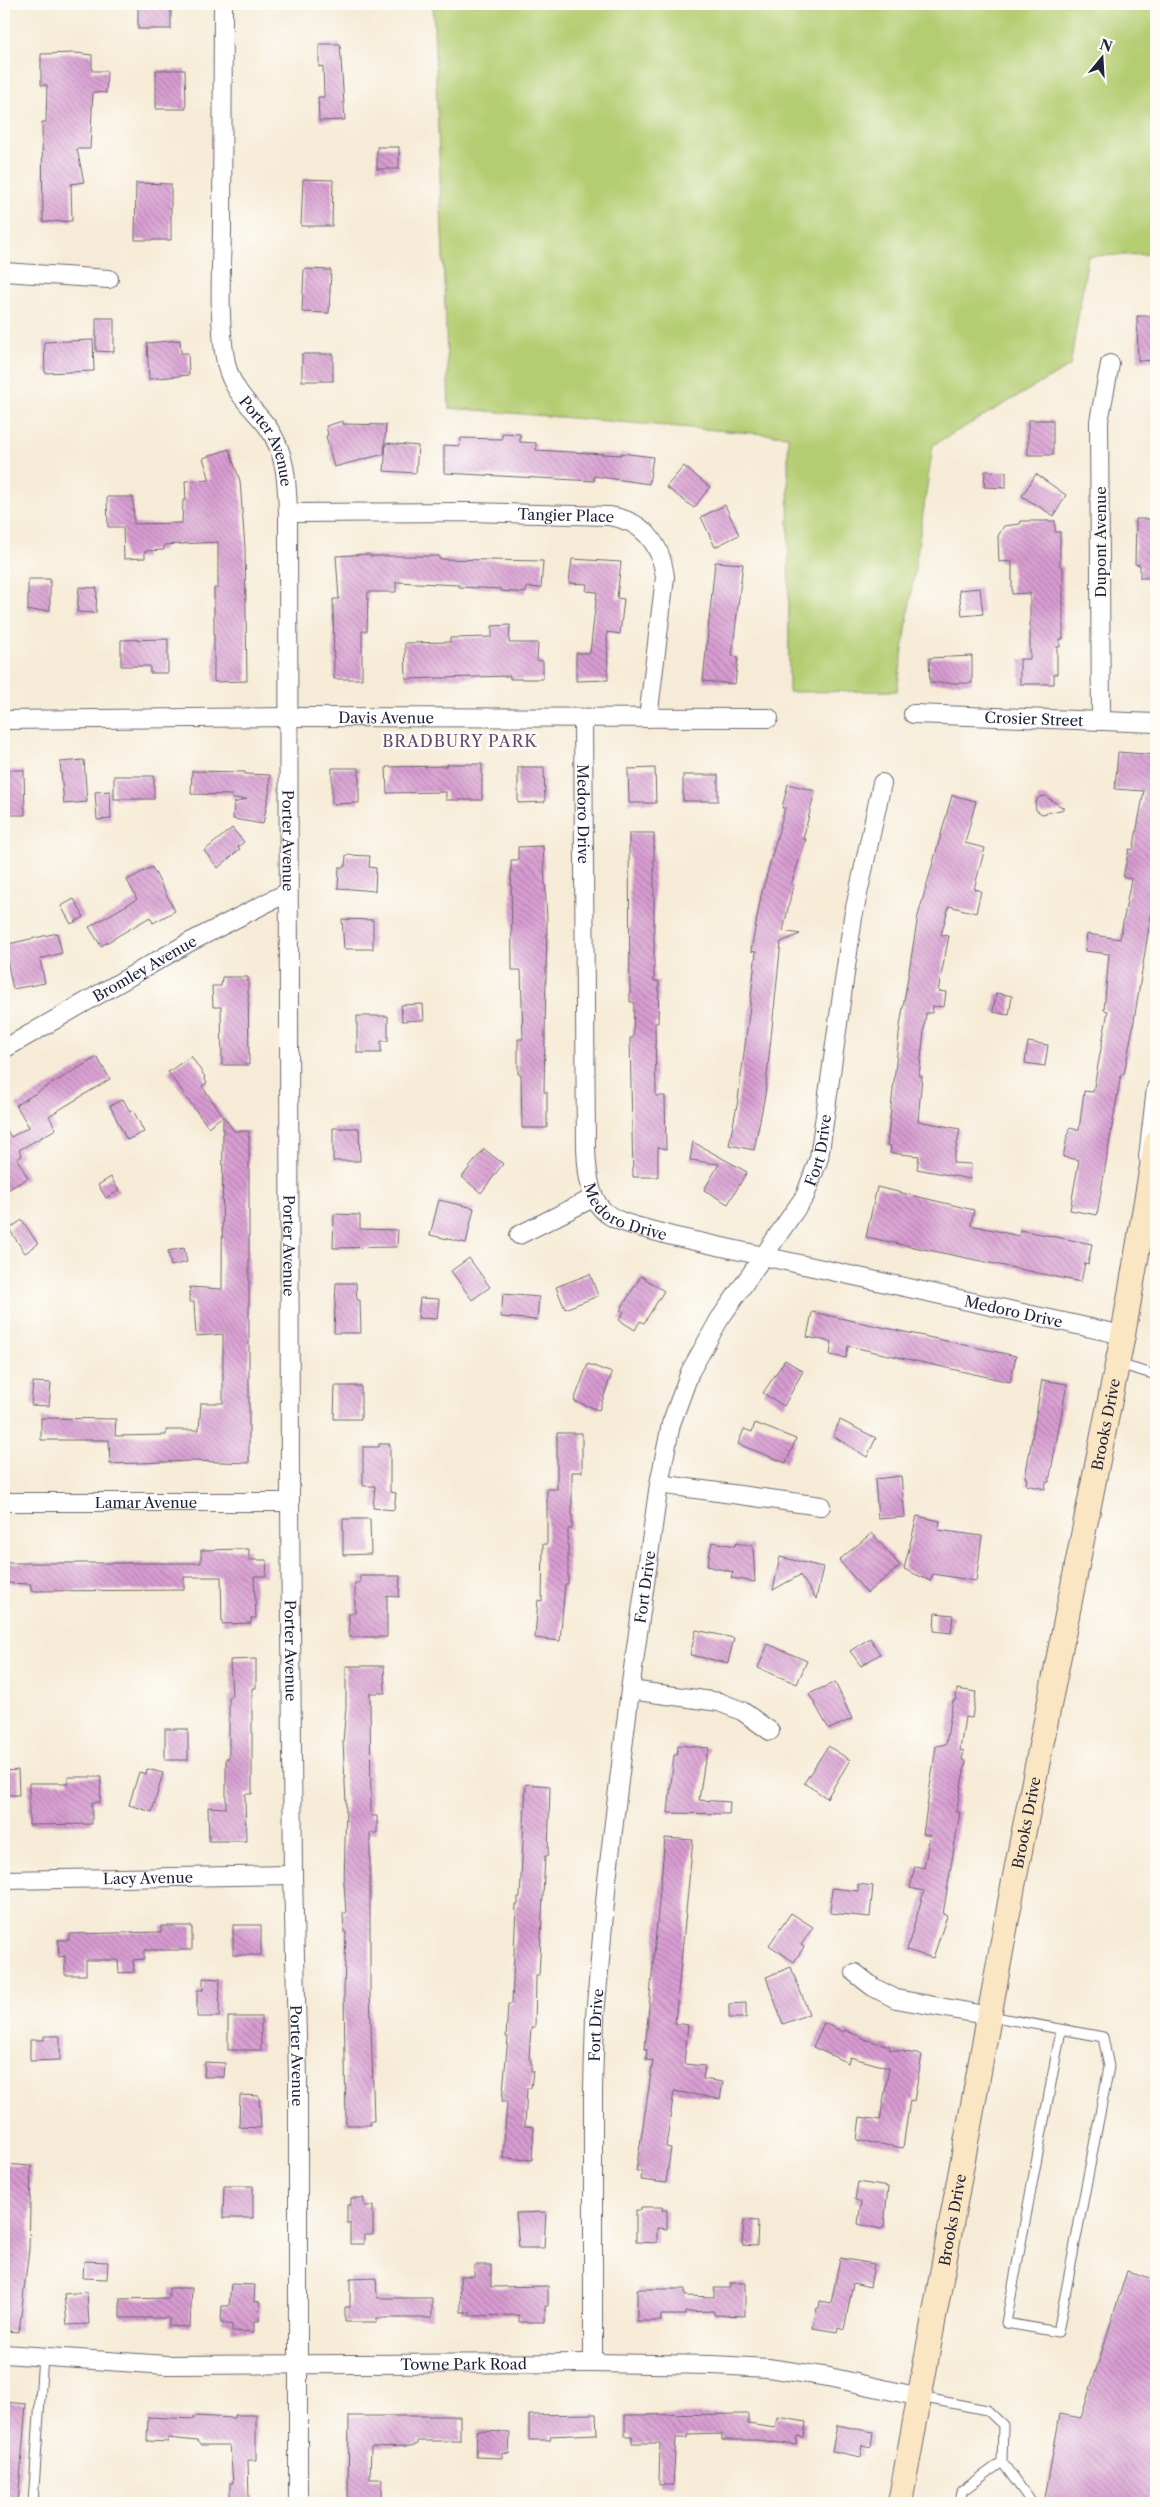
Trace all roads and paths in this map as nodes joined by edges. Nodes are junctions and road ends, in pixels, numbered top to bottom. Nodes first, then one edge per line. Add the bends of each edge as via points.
1 (223, 4) edge
2 (4, 272) edge
3 (109, 279) dead end
4 (1110, 364) dead end
5 (288, 513) junction
6 (913, 714) dead end
7 (288, 717) junction
8 (583, 718) junction
9 (648, 718) junction
10 (769, 718) dead end
11 (4, 720) edge
12 (1101, 721) junction
13 (1156, 723) edge
14 (882, 783) dead end
15 (288, 892) junction
16 (4, 1049) edge
17 (1156, 1088) edge
18 (1156, 1143) edge
19 (1148, 1182) junction
20 (593, 1198) junction
21 (519, 1235) dead end
22 (765, 1256) junction
23 (1123, 1335) junction
24 (1117, 1364) junction
25 (1156, 1375) edge
26 (659, 1484) junction
27 (4, 1502) edge
28 (290, 1502) junction
29 (822, 1506) dead end
30 (630, 1690) junction
31 (770, 1731) dead end
32 (293, 1875) junction
33 (4, 1880) edge
34 (855, 1973) dead end
35 (990, 2016) junction
36 (1061, 2030) junction
37 (4, 2354) edge
38 (43, 2356) junction
39 (592, 2363) junction
40 (300, 2366) junction
41 (920, 2397) junction
42 (1002, 2462) junction
43 (33, 2503) edge
44 (298, 2503) edge
45 (900, 2503) edge
46 (960, 2503) edge
47 (1032, 2503) edge

1 - 5 street, Porter Avenue via 221,298 226,362 248,407 267,426 280,450 286,475
2 - 3 street
4 - 12 street, Dupont Avenue via 1099,421
5 - 7 street, Porter Avenue
5 - 9 street, Tangier Place via 469,512 609,516 638,526 656,544 666,577
6 - 12 street, Crosier Street
7 - 8 street, Davis Avenue
7 - 11 street, Davis Avenue
7 - 15 street, Porter Avenue
8 - 9 street, Davis Avenue
8 - 20 street, Medoro Drive via 586,1148 589,1188
9 - 10 street, Davis Avenue
12 - 13 street, Crosier Street
14 - 22 street, Fort Drive via 854,917 818,1158 805,1196
15 - 16 street, Bromley Avenue via 188,943
15 - 28 street, Porter Avenue
17 - 19 street
18 - 19 street, Brooks Drive
19 - 23 street, Brooks Drive
20 - 21 street
20 - 22 street, Medoro Drive via 600,1208 619,1221
22 - 23 street, Medoro Drive
22 - 26 street, Fort Drive via 719,1320 690,1372 671,1424
23 - 24 street, Brooks Drive
24 - 25 lane
24 - 35 street, Brooks Drive via 1042,1731
26 - 29 street
26 - 30 street, Fort Drive
27 - 28 street, Lamar Avenue
28 - 32 street, Porter Avenue
30 - 31 street via 719,1702 742,1711
30 - 39 street, Fort Drive via 607,1880 595,2016
32 - 33 street, Lacy Avenue
32 - 40 street, Porter Avenue via 297,1970
34 - 35 street via 896,1999
35 - 36 lane
35 - 41 street, Brooks Drive
36 - 36 lane via 1104,2038 1109,2066 1058,2332 1006,2323
37 - 38 street, Towne Park Road
38 - 40 street, Towne Park Road via 167,2365
38 - 43 lane
39 - 40 street, Towne Park Road
39 - 41 street, Towne Park Road via 768,2368 854,2381
40 - 44 street, Porter Avenue
41 - 42 lane via 987,2410 1002,2425
41 - 45 street, Brooks Drive
42 - 46 lane via 962,2491
42 - 47 lane

